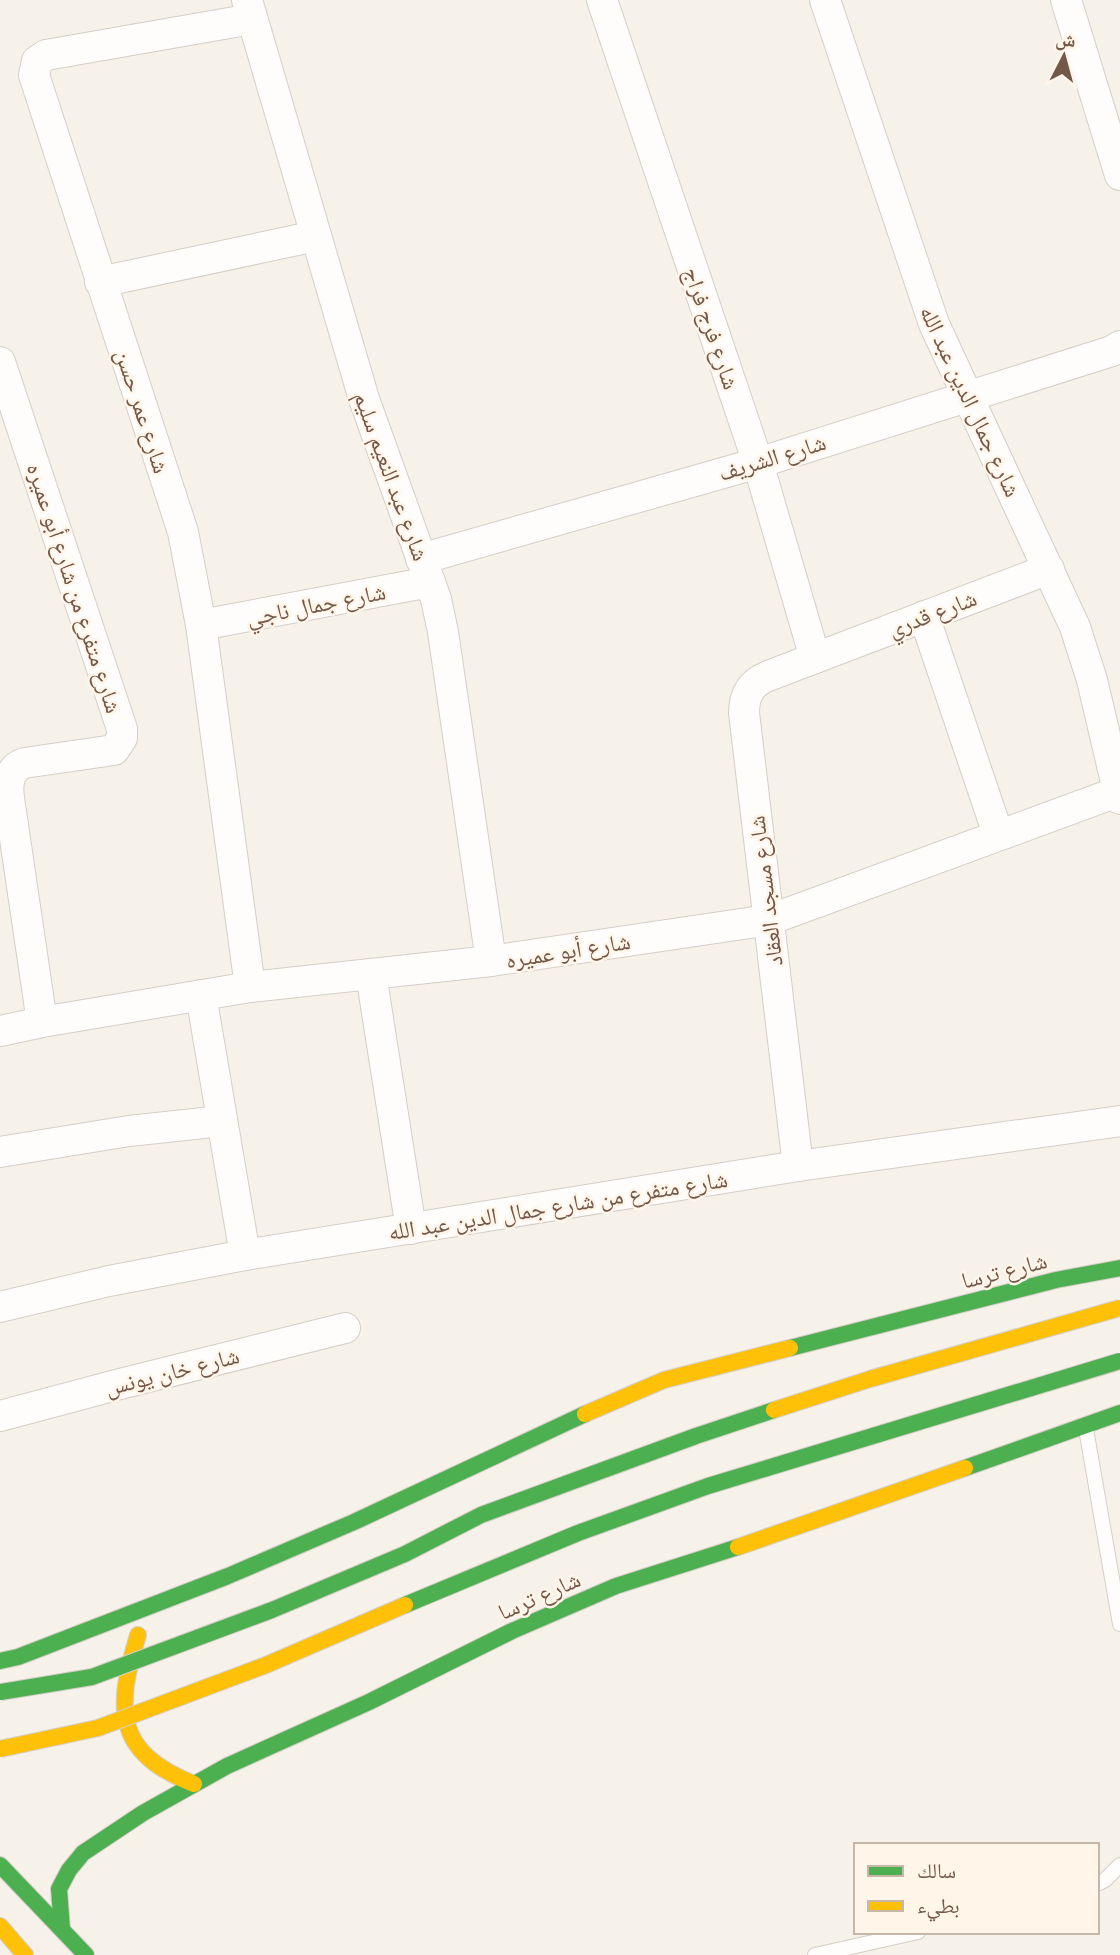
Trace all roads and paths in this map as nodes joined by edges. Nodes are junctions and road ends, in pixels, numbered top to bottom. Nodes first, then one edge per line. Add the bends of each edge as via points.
1 (602, 0) edge
2 (825, 0) edge
3 (1066, 0) edge
4 (249, 9) edge
5 (1120, 175) edge
6 (316, 236) junction
7 (100, 282) junction
8 (1120, 346) edge
9 (0, 362) edge
10 (968, 396) junction
11 (758, 463) junction
12 (1049, 569) junction
13 (426, 571) junction
14 (924, 617) junction
15 (201, 625) junction
16 (815, 658) junction
17 (1119, 794) edge
18 (998, 834) junction
19 (769, 920) junction
20 (491, 961) junction
21 (371, 974) junction
22 (250, 987) junction
23 (201, 995) junction
24 (42, 1022) junction
25 (0, 1031) edge
26 (222, 1121) junction
27 (1120, 1121) edge
28 (0, 1152) edge
29 (798, 1167) junction
30 (411, 1229) junction
31 (245, 1255) junction
32 (1120, 1268) edge
33 (0, 1307) edge
34 (1120, 1308) edge
35 (345, 1328) dead end
36 (1120, 1362) edge
37 (1120, 1413) edge
38 (0, 1416) edge
39 (1085, 1426) junction
40 (145, 1609) junction
41 (1120, 1624) edge
42 (0, 1661) edge
43 (0, 1692) edge
44 (0, 1749) edge
45 (194, 1784) junction
46 (83, 1853) junction
47 (0, 1858) edge
48 (54, 1860) dead end
49 (23, 1861) dead end
50 (0, 1865) edge
51 (1120, 1865) edge
52 (0, 1880) edge
53 (17, 1882) junction
54 (1099, 1883) edge
55 (0, 1926) edge
56 (62, 1928) junction
57 (909, 1934) edge
58 (24, 1955) edge
59 (86, 1955) edge
60 (815, 1955) edge

1 - 11 street, شارع فرج فراج
2 - 10 street, شارع جمال الدين عبد الله via 919,286
3 - 5 street
4 - 6 street, شارع عبد النعيم سليم
4 - 7 street, شارع عمر حسن via 46,55 37,61 34,75
6 - 7 street
6 - 13 street, شارع عبد النعيم سليم via 364,399
7 - 15 street, شارع عمر حسن via 183,532
8 - 10 street, شارع الشريف
9 - 24 street, شارع متفرع من شارع أبو عميره via 122,729 114,750 24,763 10,777 9,797
10 - 11 street, شارع الشريف
10 - 12 street, شارع جمال الدين عبد الله
11 - 13 street, شارع الشريف
11 - 16 street, شارع فرج فراج
12 - 14 street, شارع قدري
12 - 17 street, شارع جمال الدين عبد الله via 1088,670
13 - 15 street, شارع جمال ناجي
13 - 20 street, شارع عبد النعيم سليم via 443,632
14 - 16 street, شارع قدري
14 - 18 street
15 - 22 street, شارع عمر حسن
16 - 19 street, شارع مسجد العقاد via 757,681 744,701
17 - 18 street, شارع أبو عميره
18 - 19 street, شارع أبو عميره
19 - 20 street, شارع أبو عميره
19 - 29 street, شارع مسجد العقاد
20 - 21 street, شارع أبو عميره
21 - 22 street, شارع أبو عميره
21 - 30 street
22 - 23 street, شارع أبو عميره
23 - 24 street, شارع أبو عميره
23 - 26 street
24 - 25 street, شارع أبو عميره
26 - 28 street
26 - 31 street
27 - 29 street, شارع متفرع من شارع جمال الدين عبد الله
29 - 30 street, شارع متفرع من شارع جمال الدين عبد الله
30 - 31 street, شارع متفرع من شارع جمال الدين عبد الله
31 - 33 street, شارع متفرع من شارع جمال الدين عبد الله via 109,1280
32 - 40 main road, شارع ترسا via 1056,1280 664,1380 354,1522
34 - 43 main road, bridge via 870,1379 671,1445 481,1516 272,1610 92,1677
35 - 38 street, شارع خان يونس
36 - 44 main road, bridge via 708,1486 578,1533 266,1665 98,1728
37 - 39 main road, شارع ترسا
39 - 41 lane
39 - 45 main road, شارع ترسا via 616,1586
40 - 42 main road, شارع ترسا
40 - 45 main road via 124,1689 129,1731 155,1766
45 - 46 main road, شارع ترسا
46 - 48 main road
46 - 56 main road, شارع ترسا via 59,1889
47 - 49 main road
50 - 53 main road
51 - 54 lane
52 - 53 main road
53 - 56 main road
55 - 58 main road
56 - 59 main road
57 - 60 lane

